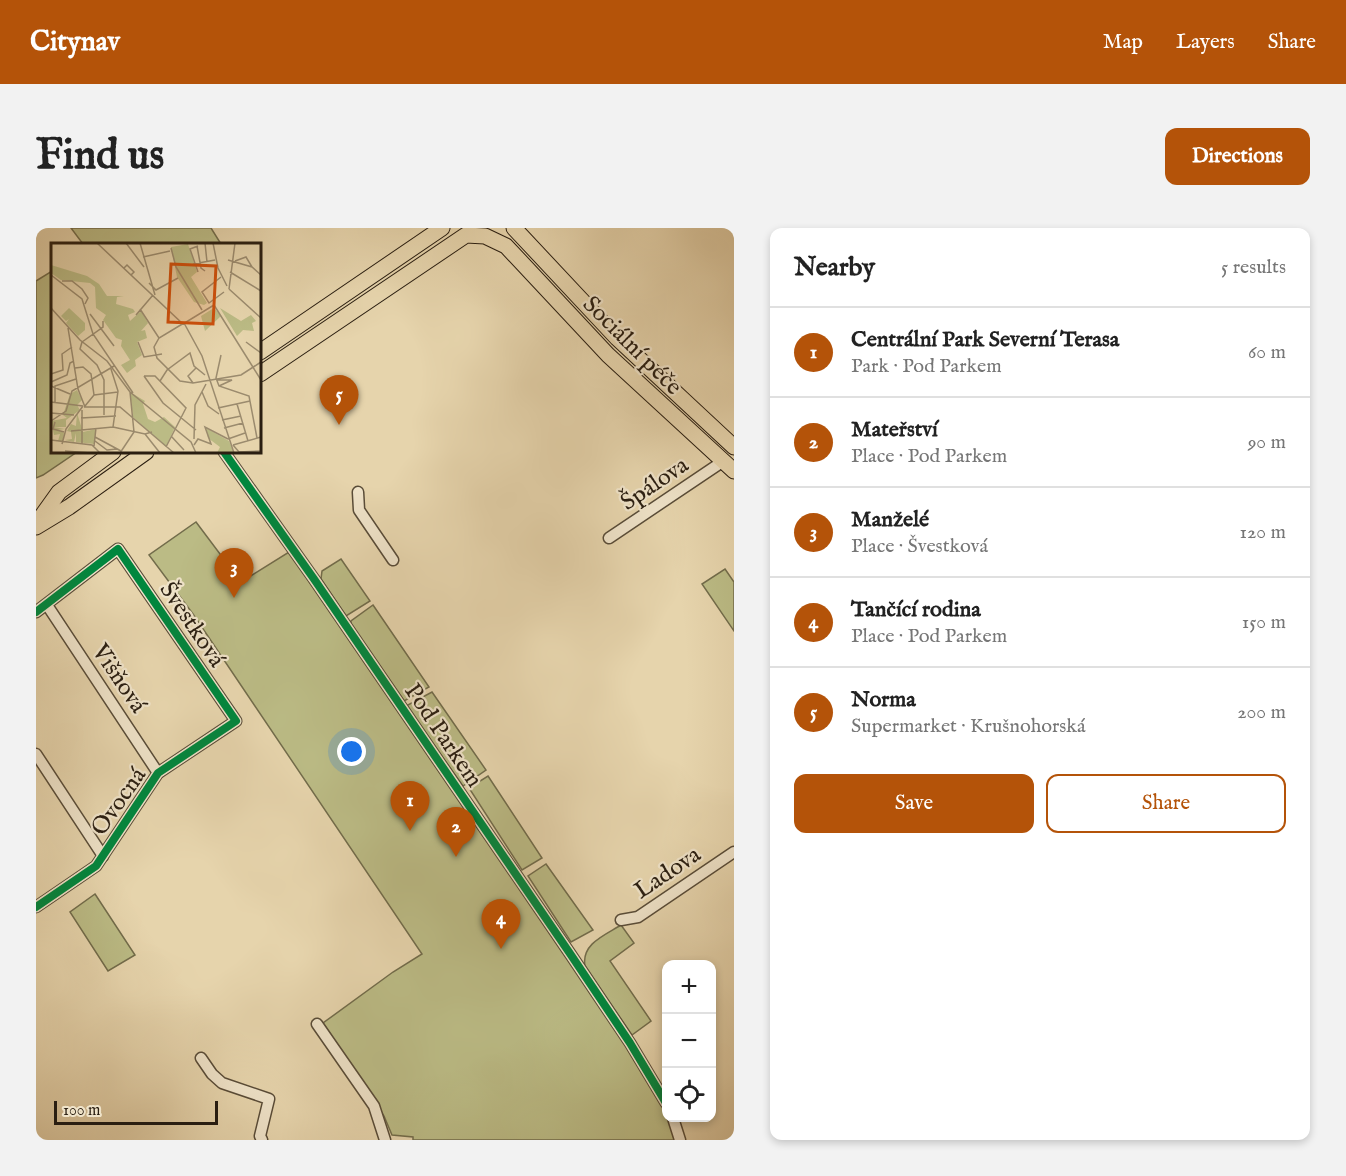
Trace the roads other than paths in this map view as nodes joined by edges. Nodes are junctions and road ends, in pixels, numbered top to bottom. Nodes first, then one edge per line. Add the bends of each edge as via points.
1 (441, 228) edge
2 (518, 230) edge
3 (261, 351) edge
4 (261, 373) edge
5 (734, 447) edge
6 (112, 453) edge
7 (145, 453) edge
8 (225, 453) edge
9 (728, 466) edge
10 (358, 492) dead end
11 (36, 526) edge
12 (609, 538) dead end
13 (393, 560) dead end
14 (47, 605) junction
15 (36, 612) edge
16 (236, 721) joint
17 (36, 754) edge
18 (159, 773) junction
19 (734, 852) edge
20 (103, 856) junction
21 (36, 907) edge
22 (621, 920) dead end
23 (317, 1024) dead end
24 (201, 1058) dead end
25 (662, 1096) edge
26 (674, 1122) edge
27 (262, 1140) edge
28 (385, 1140) edge
29 (680, 1140) edge

1 - 3 main road
2 - 5 main road, Sociální péče via 617,338
4 - 9 main road, Sociální péče via 466,236 485,236 506,246 608,355
6 - 11 main road via 59,492
7 - 11 main road
8 - 25 street, Pod Parkem via 571,955
9 - 12 street, Špálova
10 - 13 street via 359,510
14 - 15 street
14 - 16 street, Švestková via 118,549
14 - 18 street, Višňová
16 - 18 street, Ovocná
17 - 20 street
18 - 20 street, Ovocná
19 - 22 street, Ladova via 638,916
20 - 21 street, Ovocná via 96,866
23 - 28 street via 374,1106
24 - 27 street via 222,1083 269,1099
26 - 29 street

